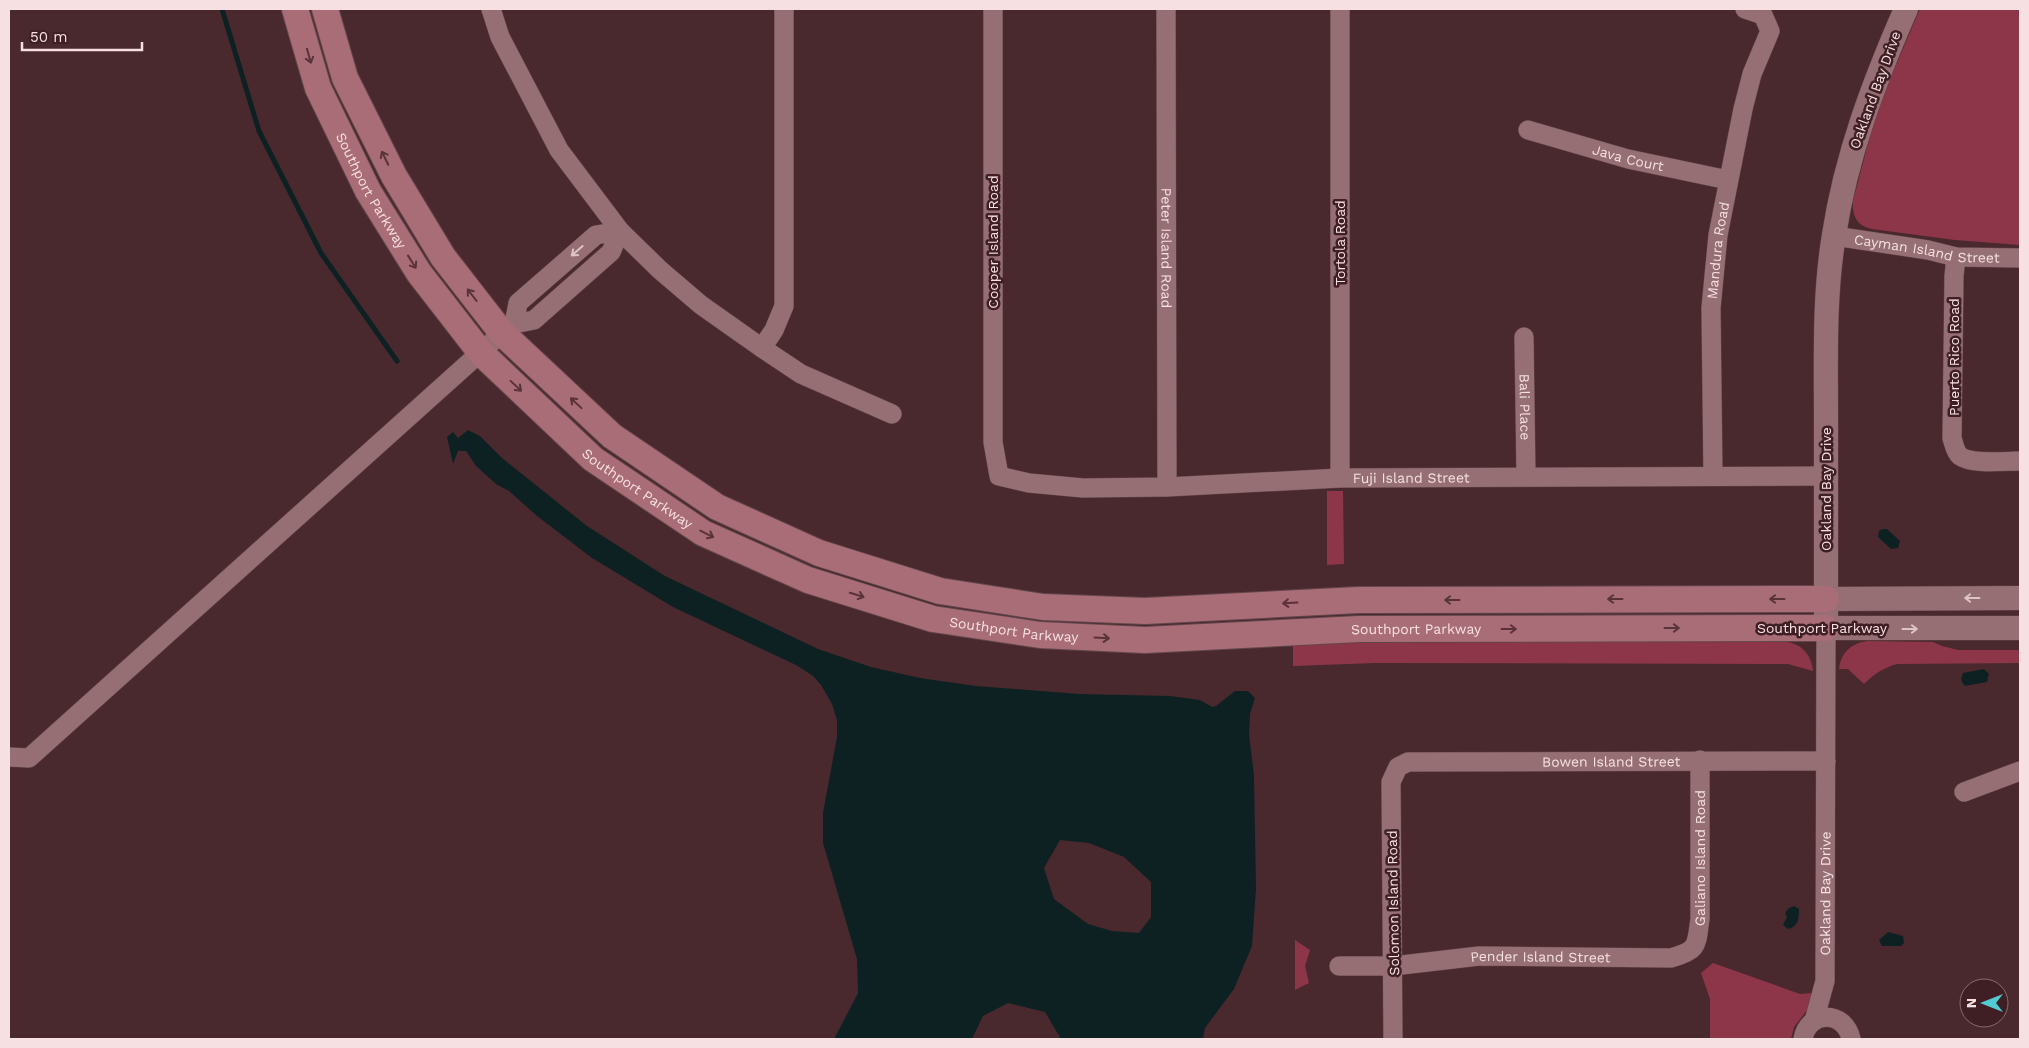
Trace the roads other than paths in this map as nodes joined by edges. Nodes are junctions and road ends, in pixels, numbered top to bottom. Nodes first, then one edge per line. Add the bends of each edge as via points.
1 (295, 9) edge
2 (325, 9) edge
3 (491, 9) edge
4 (784, 9) edge
5 (994, 9) edge
6 (1166, 9) edge
7 (1340, 9) edge
8 (1745, 9) edge
9 (1906, 9) edge
10 (1528, 130) dead end
11 (1728, 180) junction
12 (620, 231) junction
13 (1834, 236) junction
14 (1956, 257) junction
15 (2020, 258) edge
16 (508, 329) junction
17 (1524, 337) dead end
18 (762, 348) junction
19 (480, 353) junction
20 (892, 414) dead end
21 (2020, 461) edge
22 (999, 476) joint
23 (1526, 476) junction
24 (1713, 476) junction
25 (1826, 476) junction
26 (1340, 478) junction
27 (1167, 488) junction
28 (2020, 598) edge
29 (1826, 599) junction
30 (1826, 628) junction
31 (2020, 628) edge
32 (9, 757) edge
33 (1700, 760) junction
34 (1826, 761) junction
35 (1398, 767) joint
36 (2020, 771) edge
37 (1964, 792) dead end
38 (1689, 953) joint
39 (1339, 966) dead end
40 (1393, 966) junction
41 (1825, 982) junction
42 (1814, 1021) junction
43 (1848, 1032) edge
44 (1394, 1039) edge
45 (1803, 1039) edge

1 -> 19 main road, Southport Parkway via 318,88 368,190 419,273
16 -> 2 main road, Southport Parkway via 443,257 394,176 346,78
3 - 12 street via 500,38 558,150
4 - 18 street via 784,306
5 - 22 street, Cooper Island Road via 994,442
6 - 27 street, Peter Island Road
7 - 26 street, Tortola Road
8 - 11 street, Mandura Road via 1763,15 1770,31 1752,74
9 - 13 street, Oakland Bay Drive via 1861,120 1844,182
10 - 11 street, Java Court via 1628,159
11 - 24 street, Mandura Road via 1718,235 1711,308
12 - 16 street via 596,235 518,303
12 - 18 street via 701,305
13 - 14 street, Cayman Island Street
13 - 25 street, Oakland Bay Drive via 1826,346
14 - 15 street, Cayman Island Street
14 - 21 street, Puerto Rico Road via 1954,447 1959,456 1977,461
16 - 19 street
29 -> 16 main road, Southport Parkway via 1358,600 1145,611 1043,607 940,591 819,553 717,507 612,436
17 - 23 street, Bali Place
18 - 20 street via 801,374
19 -> 30 main road, Southport Parkway via 594,459 703,532 808,580 933,619 1040,636 1145,640 1359,629
19 - 32 street via 29,758
22 - 27 street, Fuji Island Street via 1029,484 1083,488
23 - 24 street, Fuji Island Street
23 - 26 street, Fuji Island Street
24 - 25 street, Fuji Island Street
25 - 29 street, Oakland Bay Drive
26 - 27 street, Fuji Island Street
28 -> 29 street, Southport Parkway
29 - 30 street, Oakland Bay Drive
30 -> 31 street, Southport Parkway
30 - 34 street, Oakland Bay Drive
33 - 34 street, Bowen Island Street
33 - 35 street, Bowen Island Street via 1408,762
33 - 38 street, Galiano Island Road via 1700,919 1696,944
34 - 41 street, Oakland Bay Drive
35 - 40 street, Solomon Island Road via 1391,782
36 - 37 street
38 - 40 street, Pender Island Street via 1671,958 1479,956
39 - 40 street, Pender Island Street
40 - 44 street, Solomon Island Road
41 - 42 street, Oakland Bay Drive
41 - 43 street, Oakland Bay Drive
42 - 43 street via 1830,1017 1838,1019
42 - 45 street, Oakland Bay Drive via 1808,1026

